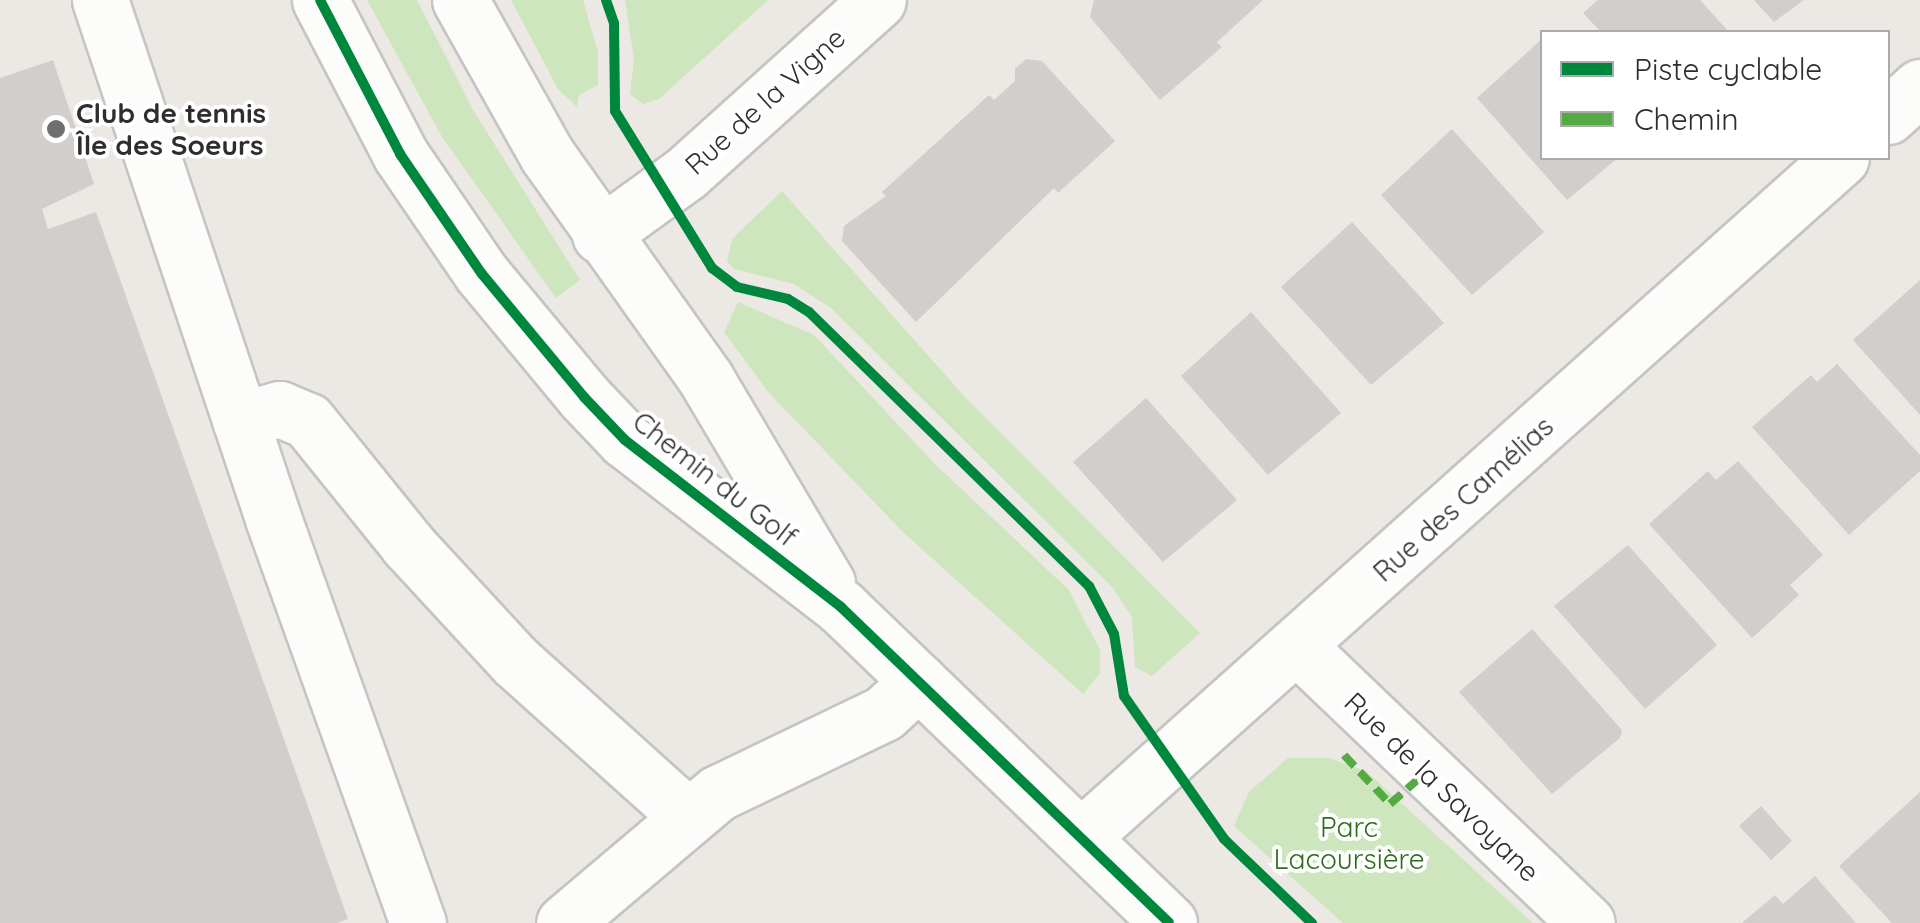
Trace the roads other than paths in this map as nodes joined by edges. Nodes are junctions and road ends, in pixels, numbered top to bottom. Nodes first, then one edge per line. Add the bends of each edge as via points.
1 (100, 0) edge
2 (320, 0) edge
3 (460, 0) edge
4 (878, 0) edge
5 (1920, 87) edge
6 (1890, 114) edge
7 (1840, 160) edge
8 (600, 235) junction
9 (240, 420) junction
10 (841, 607) junction
11 (1299, 648) junction
12 (918, 682) junction
13 (688, 817) junction
14 (1081, 837) junction
15 (418, 923) edge
16 (564, 923) edge
17 (1169, 923) edge
18 (1586, 923) edge

1 - 9 street
2 - 10 street, Chemin du Golf via 400,154 530,335 625,440
3 - 8 street, Chemin du Golf
4 - 8 street, Rue de la Vigne via 686,173
5 - 6 street
7 - 11 street, Rue des Camélias
8 - 10 street, Chemin du Golf via 706,378
9 - 13 street via 280,409 308,422 408,545 515,660
9 - 15 street
10 - 12 street, Chemin du Golf
11 - 14 street, Rue des Camélias
11 - 18 street, Rue de la Savoyane
12 - 13 street via 884,713 760,770
12 - 14 street, Chemin du Golf
13 - 16 street
14 - 17 street, Chemin du Golf

